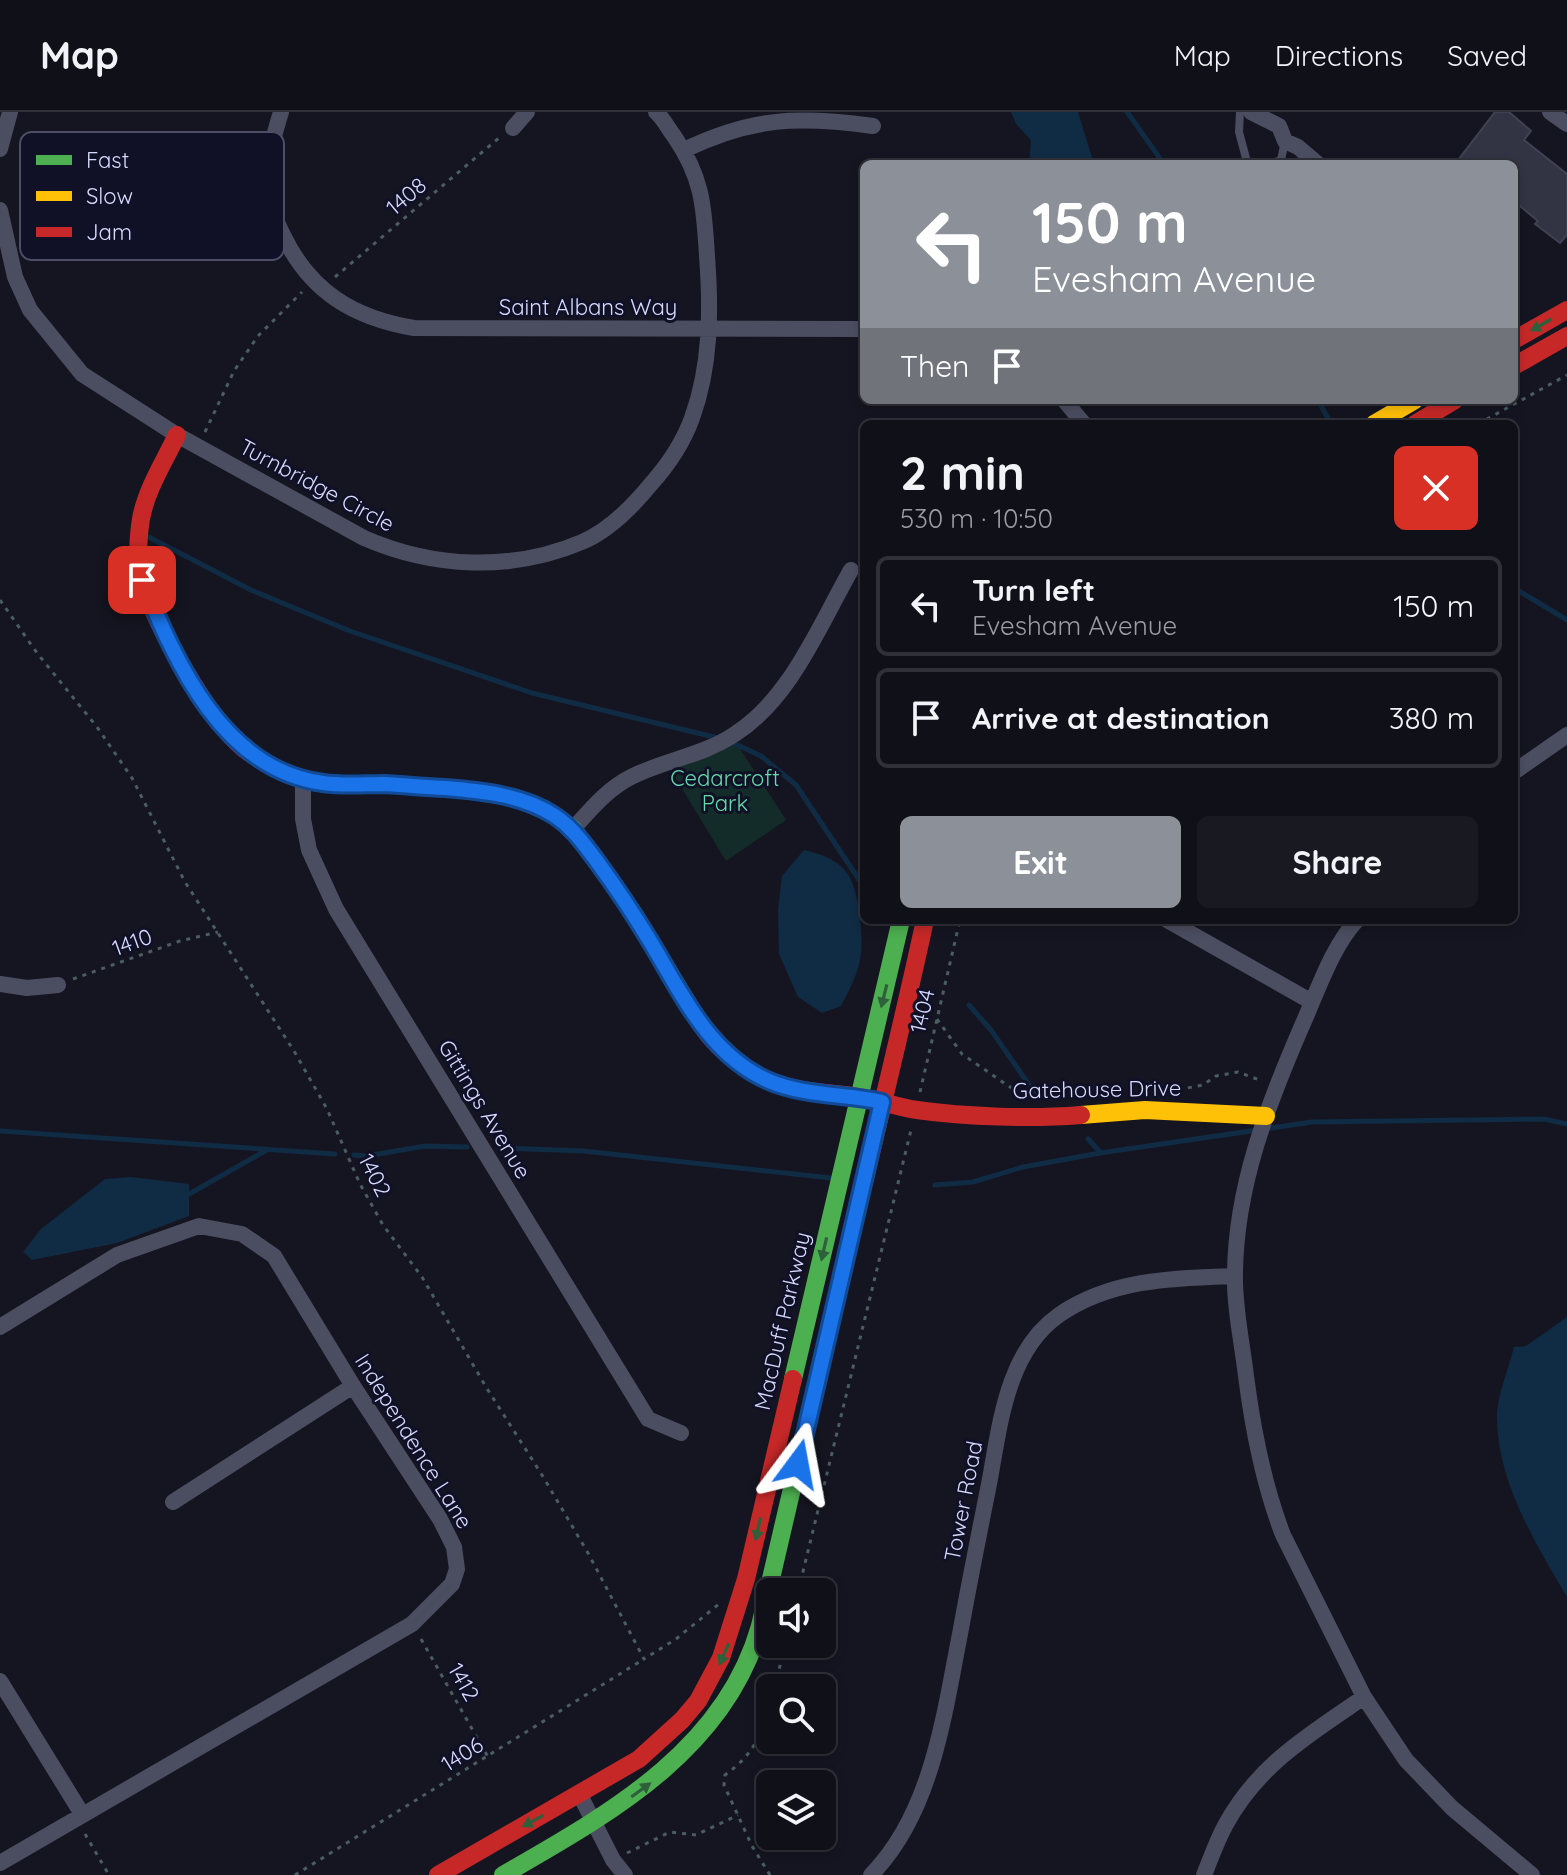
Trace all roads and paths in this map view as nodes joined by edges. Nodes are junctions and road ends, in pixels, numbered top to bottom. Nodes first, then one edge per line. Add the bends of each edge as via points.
1 (10, 112) edge
2 (281, 112) edge
3 (527, 112) edge
4 (656, 112) edge
5 (1240, 112) edge
6 (1251, 112) edge
7 (1550, 112) edge
8 (1567, 124) edge
9 (873, 126) dead end
10 (513, 128) joint
11 (277, 132) edge
12 (1285, 141) junction
13 (0, 149) edge
14 (684, 150) junction
15 (1246, 160) edge
16 (1281, 160) edge
17 (1313, 160) edge
18 (0, 210) edge
19 (284, 237) edge
20 (317, 284) junction
21 (1567, 310) edge
22 (708, 329) junction
23 (860, 329) edge
24 (1567, 336) edge
25 (1518, 338) edge
26 (1518, 364) edge
27 (1567, 375) edge
28 (1518, 402) edge
29 (1067, 404) edge
30 (1408, 404) edge
31 (1448, 404) edge
32 (1514, 404) edge
33 (1081, 420) edge
34 (1381, 420) edge
35 (1422, 420) edge
36 (1485, 420) edge
37 (177, 435) junction
38 (198, 446) junction
39 (851, 570) dead end
40 (0, 600) edge
41 (1567, 735) edge
42 (1518, 769) edge
43 (303, 779) junction
44 (573, 829) junction
45 (900, 924) edge
46 (924, 924) edge
47 (959, 924) edge
48 (1174, 924) edge
49 (1354, 924) edge
50 (218, 932) junction
51 (0, 984) edge
52 (58, 985) joint
53 (1312, 1002) junction
54 (937, 1019) junction
55 (1278, 1080) junction
56 (1097, 1093) dead end
57 (860, 1097) junction
58 (1028, 1100) dead end
59 (882, 1102) junction
60 (916, 1110) junction
61 (1266, 1116) junction
62 (1234, 1276) junction
63 (0, 1327) edge
64 (353, 1386) junction
65 (681, 1433) dead end
66 (173, 1502) dead end
67 (801, 1578) edge
68 (721, 1602) dead end
69 (412, 1624) junction
70 (644, 1659) junction
71 (0, 1681) edge
72 (1364, 1697) junction
73 (756, 1742) edge
74 (488, 1757) junction
75 (580, 1795) junction
76 (738, 1815) junction
77 (78, 1816) junction
78 (592, 1823) junction
79 (613, 1860) junction
80 (0, 1863) edge
81 (109, 1875) edge
82 (295, 1875) edge
83 (438, 1875) edge
84 (503, 1875) edge
85 (625, 1875) edge
86 (770, 1875) edge
87 (871, 1875) edge
88 (1204, 1875) edge
89 (1532, 1875) edge

1 - 13 street
2 - 11 street
3 - 10 street
4 - 14 street, Turnbridge Circle
5 - 15 lane
6 - 12 street via 1279,126
7 - 8 street
9 - 14 street via 796,119 755,123
10 - 20 path, 1408
12 - 16 lane
12 - 17 street
14 - 22 street, Turnbridge Circle via 704,200
18 - 37 street, Turnbridge Circle via 15,277 52,341 82,374
19 - 20 street via 298,264
20 - 22 street, Saint Albans Way via 371,318 414,328
20 - 38 path, 1408 via 258,336 234,371
21 -> 25 street
22 - 23 street, Saint Albans Way
22 - 38 street, Turnbridge Circle via 705,374 692,420 670,462 640,498 583,542 528,558 488,564 435,561 395,551
24 - 26 street
27 - 28 path
29 - 33 street
30 - 34 street
31 - 35 street
32 - 36 path
37 - 38 street, Turnbridge Circle
37 - 43 street via 141,521 142,580 168,641 218,721 265,763
39 - 44 street via 771,701 734,735 611,790
40 - 50 path, 1402 via 132,778 185,882
41 - 42 street
43 - 44 street via 516,798
43 - 65 street, Gittings Avenue via 309,850 336,909 648,1419
44 - 57 street, Gatehouse Drive via 634,914 700,1025 722,1050 771,1082
45 -> 57 street, MacDuff Parkway
46 - 59 street
47 - 54 path, 1404
48 - 53 street
49 - 53 street
50 - 52 path, 1410
50 - 70 path, 1402 via 327,1109 383,1225 422,1277 542,1475
51 - 52 street
53 - 55 street
54 - 58 path via 962,1054
54 - 60 path, 1404
55 - 56 path via 1259,1081 1238,1072 1182,1089 1142,1082
55 - 61 street
57 - 59 street, Gatehouse Drive
57 -> 75 street, MacDuff Parkway via 729,1643 712,1680 662,1742
59 - 60 street, Gatehouse Drive
78 -> 59 street via 646,1788 681,1756 709,1723 752,1650
60 - 61 street, Gatehouse Drive via 1049,1118 1145,1110
60 - 67 path, 1404
61 - 62 street via 1242,1203
62 - 72 street via 1255,1437 1274,1512
62 - 87 street, Tower Road via 1130,1284 1106,1291 1058,1316 1025,1355 1005,1401 924,1786 909,1823
63 - 64 street, Independence Lane via 117,1255 199,1226 242,1234 274,1256
64 - 66 street
64 - 69 street, Independence Lane via 454,1547 457,1569 452,1584
68 - 70 path
69 - 74 path, 1412
69 - 77 street, Independence Lane
70 - 74 path, 1406
71 - 77 street
72 - 88 street via 1259,1776 1225,1825
72 - 89 street via 1406,1760 1452,1808
73 - 76 path via 746,1760 725,1775 724,1785
74 - 82 path, 1406
75 - 78 street
75 -> 83 street, MacDuff Parkway
76 - 79 path via 696,1835 670,1832
76 - 86 path
77 - 80 street, Independence Lane
77 - 81 path
78 - 79 street
78 - 84 street
79 - 85 street

